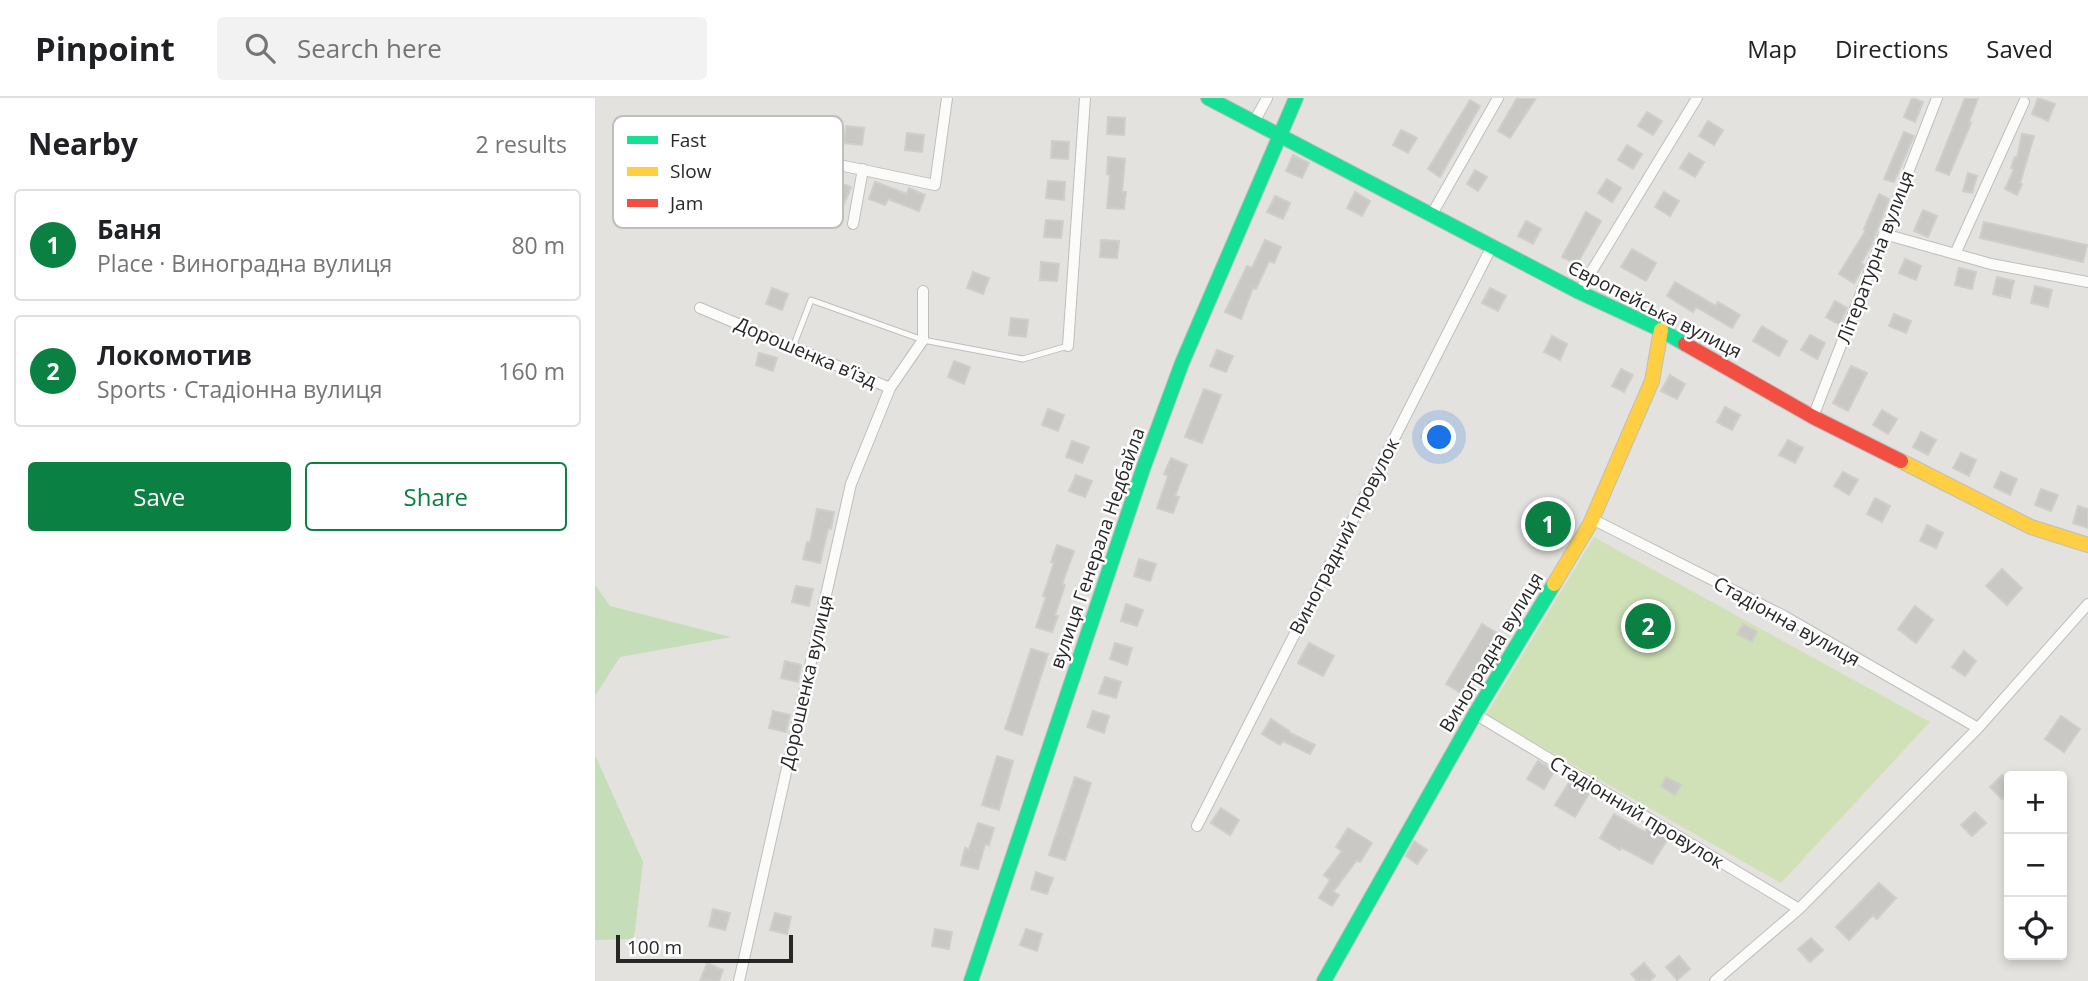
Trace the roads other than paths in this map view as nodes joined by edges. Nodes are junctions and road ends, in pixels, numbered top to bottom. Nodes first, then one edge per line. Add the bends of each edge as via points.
1 (947, 98) edge
2 (1085, 98) edge
3 (1208, 98) edge
4 (1267, 98) edge
5 (1296, 98) edge
6 (1498, 98) edge
7 (1697, 98) edge
8 (1937, 98) edge
9 (2024, 102) dead end
10 (1254, 122) junction
11 (1280, 136) junction
12 (843, 165) edge
13 (863, 169) junction
14 (1432, 214) junction
15 (853, 224) dead end
16 (1884, 234) junction
17 (1492, 246) junction
18 (1955, 254) junction
19 (2088, 282) edge
20 (923, 291) dead end
21 (1579, 292) junction
22 (700, 308) dead end
23 (1661, 330) junction
24 (923, 340) junction
25 (1067, 346) joint
26 (793, 347) junction
27 (890, 388) junction
28 (1813, 417) junction
29 (1592, 519) junction
30 (2088, 545) edge
31 (2088, 604) edge
32 (1475, 714) junction
33 (1978, 728) junction
34 (1196, 826) dead end
35 (1799, 909) junction
36 (739, 981) edge
37 (971, 981) edge
38 (1324, 981) edge
39 (1715, 981) edge

1 - 13 street via 935,184
2 - 25 street
3 - 10 street, Європейська вулиця
4 - 10 street
5 - 11 street, вулиця Генерала Недбайла
6 - 14 street
7 - 21 street
8 - 16 street, Літературна вулиця
9 - 18 street
10 - 11 street, Європейська вулиця
11 - 14 street, Європейська вулиця
11 - 37 street, вулиця Генерала Недбайла via 1182,363 1144,466
12 - 13 street
13 - 15 street
14 - 17 street, Європейська вулиця
16 - 18 street
16 - 28 street, Літературна вулиця
17 - 21 street, Європейська вулиця
17 - 34 street, Виноградний провулок
18 - 19 street
20 - 24 street
21 - 23 street, Європейська вулиця
22 - 26 street, Дорошенка в’їзд
23 - 28 street, Європейська вулиця
23 - 29 street, Виноградна вулиця via 1652,381
24 - 25 lane via 1023,359
24 - 26 lane via 811,300
24 - 27 street, Дорошенка в’їзд
26 - 27 street, Дорошенка в’їзд
27 - 36 street, Дорошенка вулиця via 851,484
28 - 30 street, Європейська вулиця via 2031,527
29 - 32 street, Виноградна вулиця
29 - 33 street, Стадіонна вулиця via 1784,616
31 - 33 street
32 - 35 street, Стадіонний провулок
32 - 38 street, Виноградна вулиця
33 - 35 street
35 - 39 street

